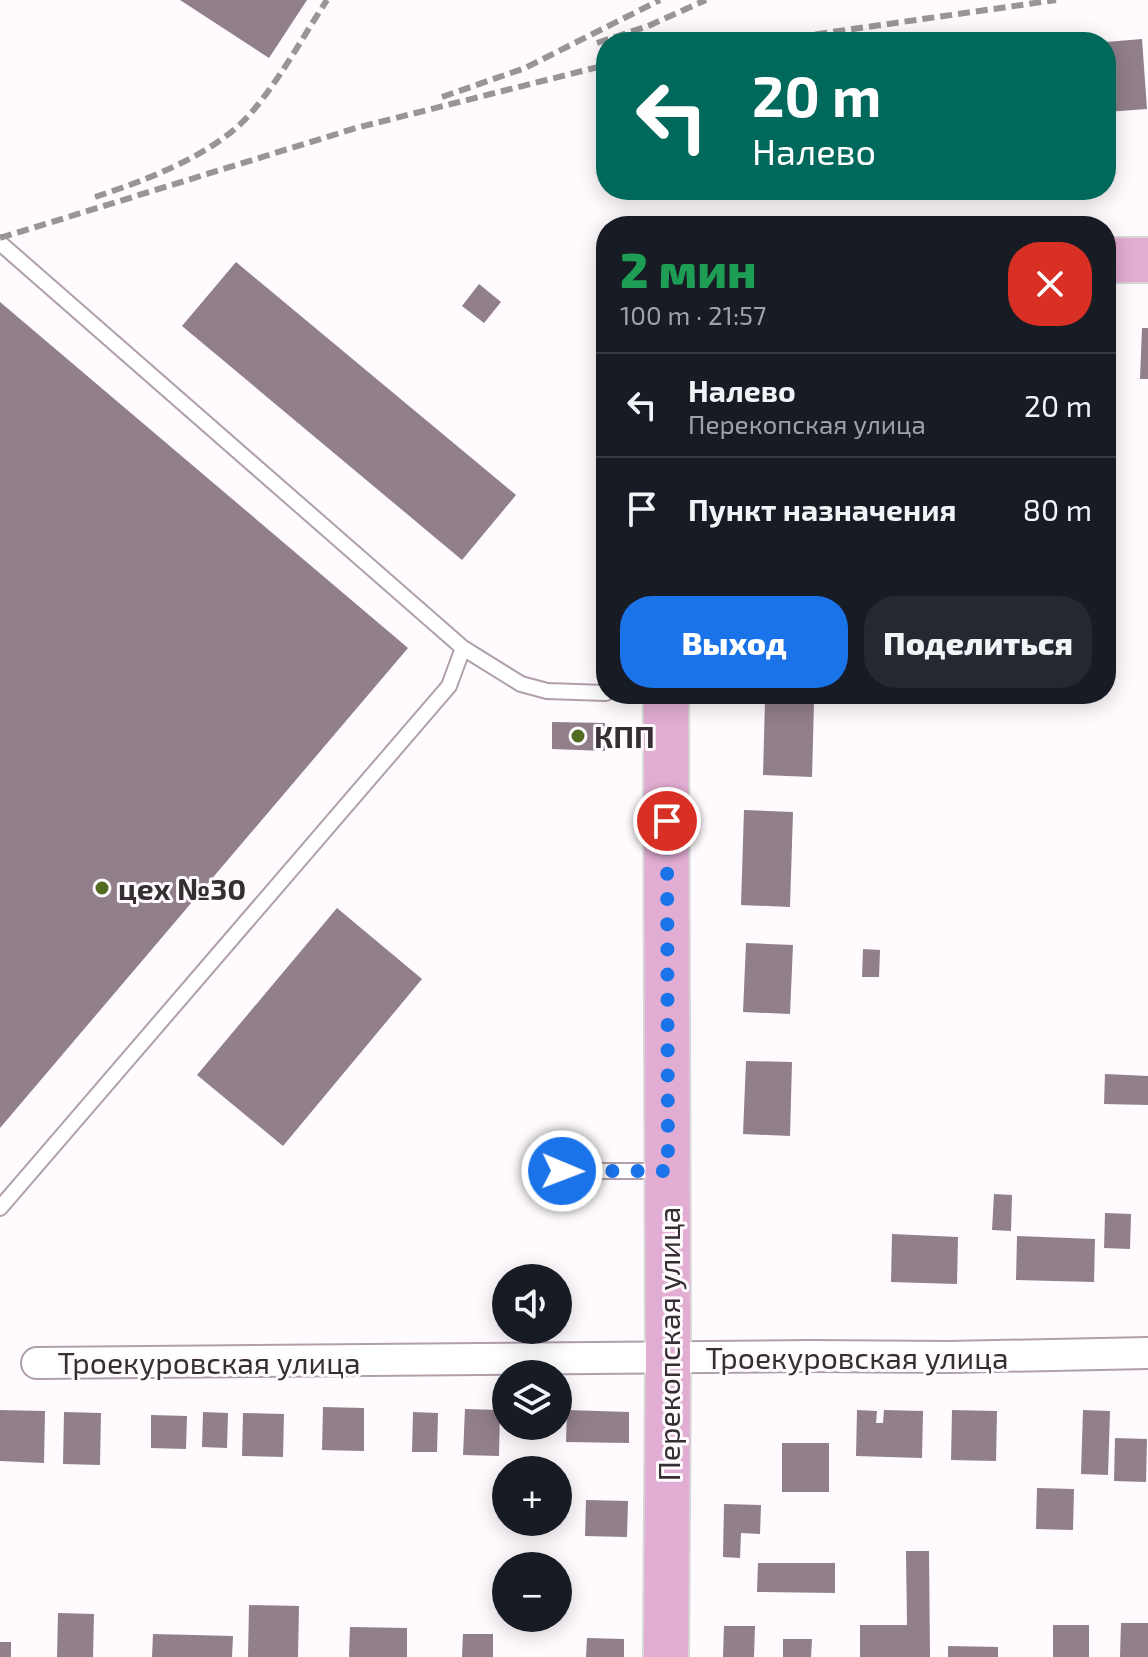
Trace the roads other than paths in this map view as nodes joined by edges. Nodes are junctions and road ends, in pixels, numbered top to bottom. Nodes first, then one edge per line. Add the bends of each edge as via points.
1 (0, 243) edge
2 (1116, 260) edge
3 (1148, 260) edge
4 (463, 648) junction
5 (596, 693) edge
6 (666, 704) edge
7 (562, 1171) dead end
8 (668, 1171) junction
9 (0, 1208) edge
10 (1148, 1353) edge
11 (668, 1358) junction
12 (37, 1363) dead end
13 (666, 1657) edge

1 - 4 lane
2 - 3 main road
4 - 5 lane via 521,684
4 - 9 lane via 449,686
6 - 8 main road, Перекопская улица
7 - 8 lane
8 - 11 main road, Перекопская улица
10 - 11 street, Троекуровская улица
11 - 12 street, Троекуровская улица
11 - 13 main road, Перекопская улица

